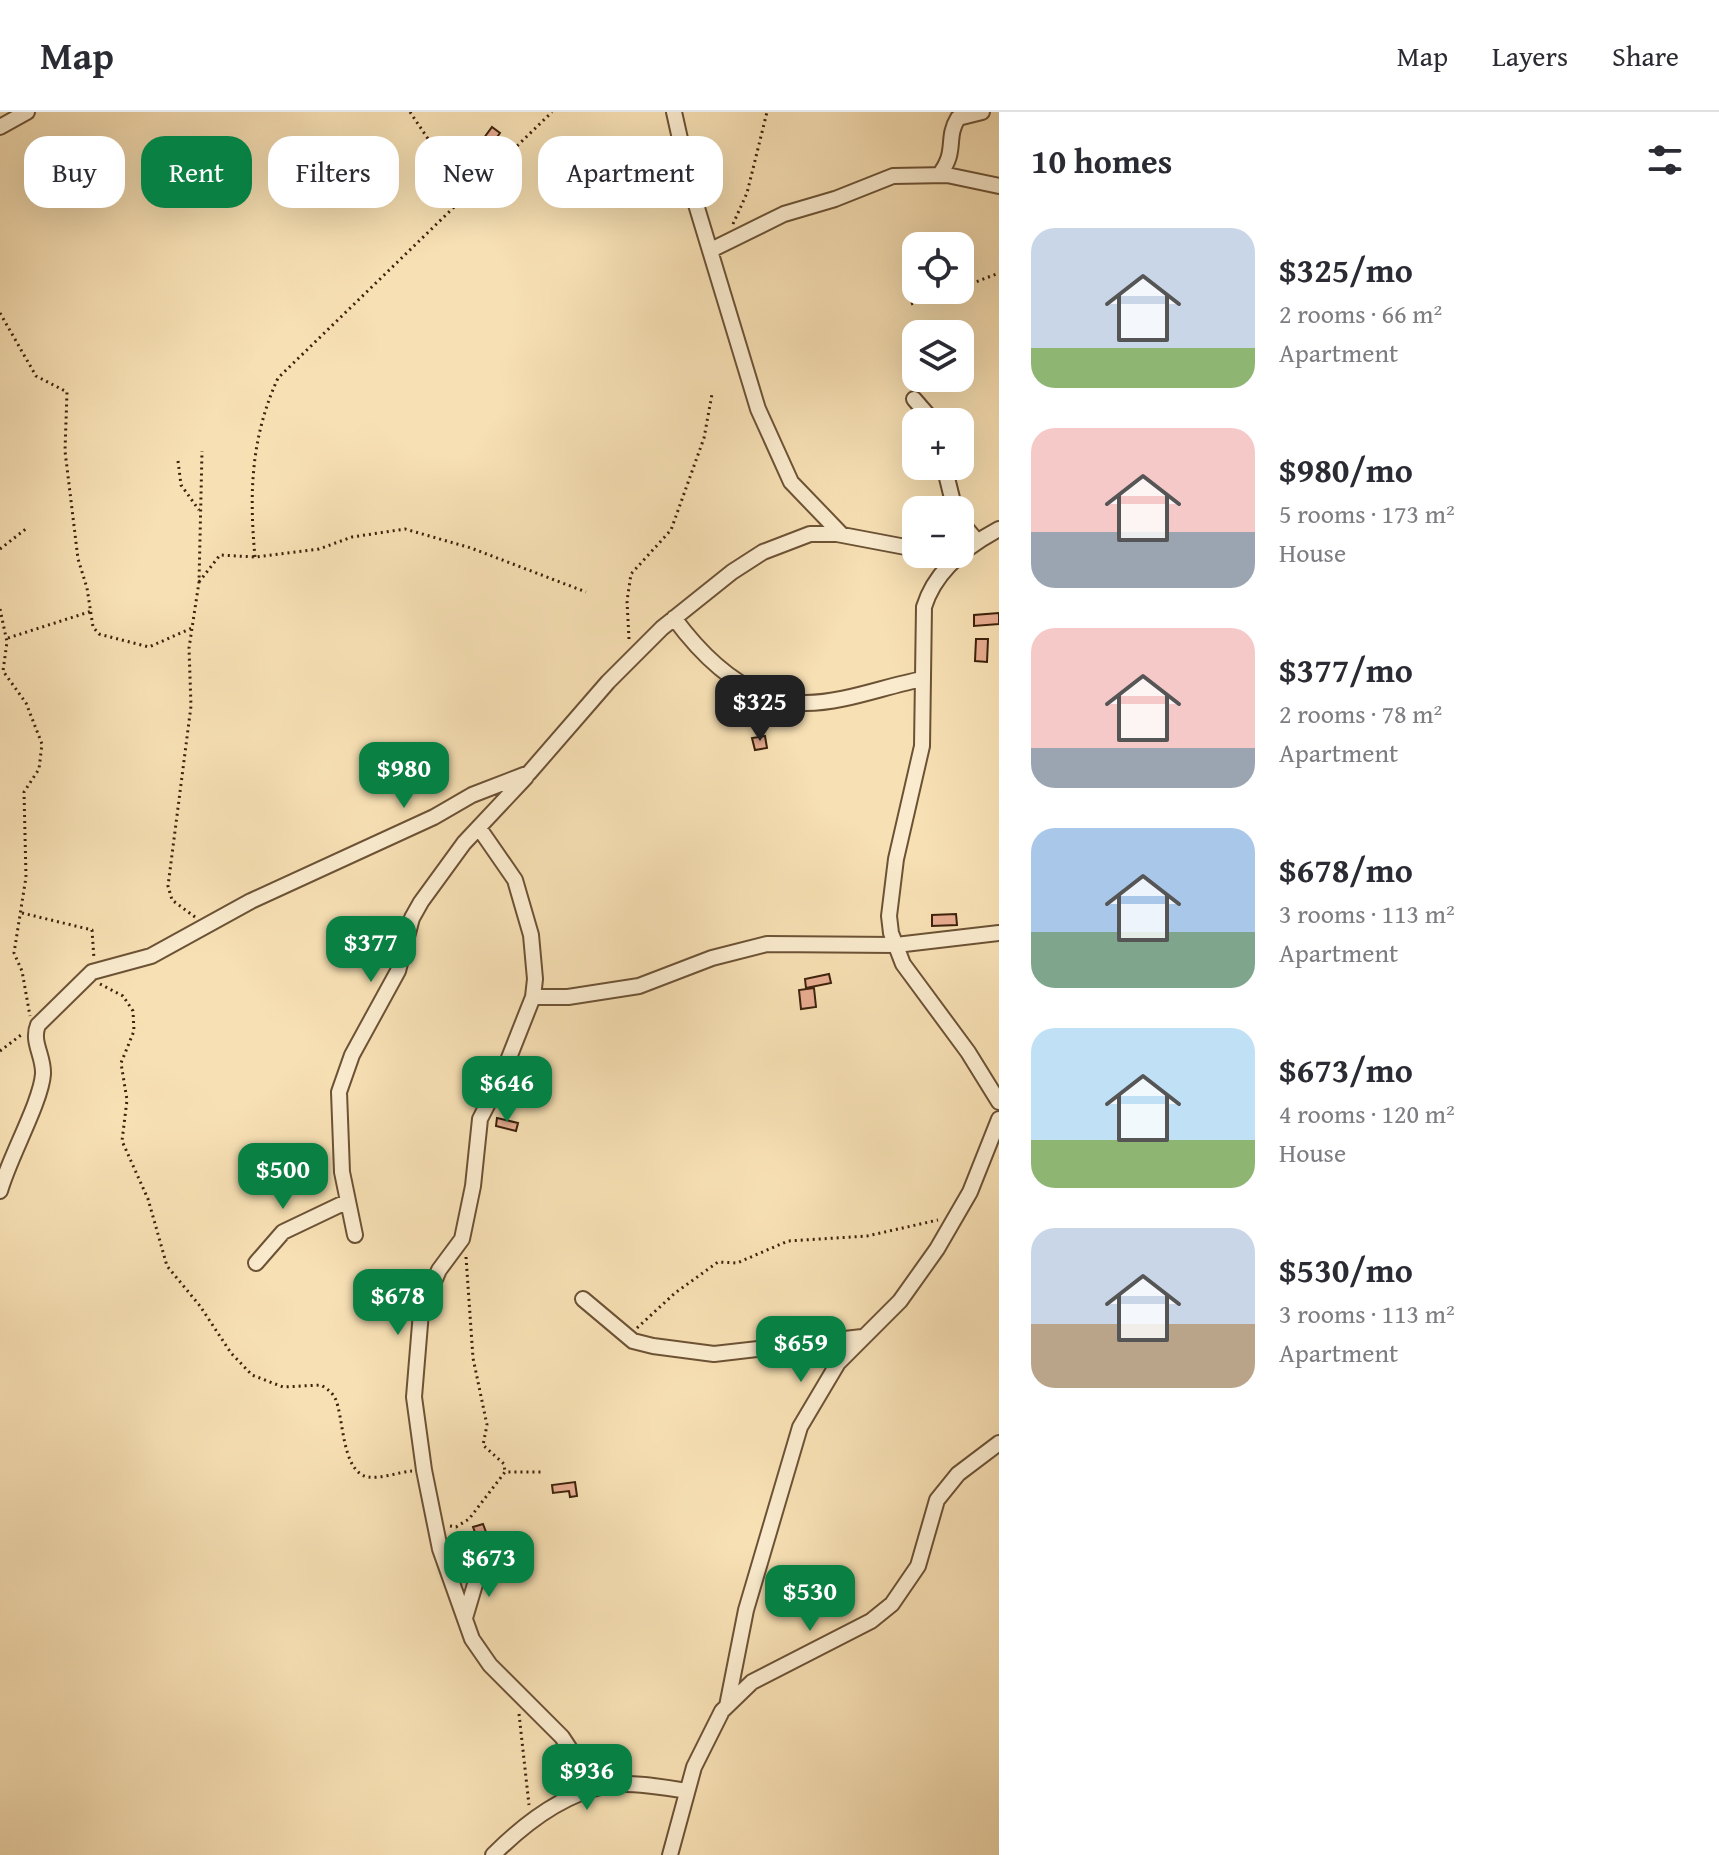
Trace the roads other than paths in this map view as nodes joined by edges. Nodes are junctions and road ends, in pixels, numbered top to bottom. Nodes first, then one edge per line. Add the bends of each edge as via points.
1 (27, 112) edge
2 (674, 112) edge
3 (982, 112) edge
4 (0, 127) edge
5 (939, 175) junction
6 (999, 186) edge
7 (716, 247) junction
8 (914, 399) dead end
9 (922, 408) edge
10 (999, 529) edge
11 (842, 535) junction
12 (974, 541) edge
13 (902, 546) edge
14 (948, 568) edge
15 (674, 618) junction
16 (923, 679) junction
17 (529, 773) junction
18 (479, 828) junction
19 (999, 933) edge
20 (896, 945) junction
21 (533, 997) junction
22 (998, 1099) edge
23 (999, 1119) edge
24 (0, 1191) edge
25 (348, 1201) junction
26 (355, 1235) dead end
27 (256, 1263) dead end
28 (583, 1299) dead end
29 (862, 1337) junction
30 (999, 1443) edge
31 (481, 1564) dead end
32 (464, 1622) junction
33 (727, 1706) junction
34 (608, 1785) junction
35 (687, 1791) junction
36 (493, 1855) edge
37 (670, 1855) edge

1 - 4 street
2 - 7 street via 691,188
3 - 5 street via 958,118 951,157
5 - 6 street
5 - 7 street via 908,173 880,179 784,214
7 - 11 street via 772,444 791,482
8 - 9 street
10 - 12 street
11 - 13 street
11 - 15 street via 795,537 763,552
14 - 16 street via 928,594 922,621
15 - 16 street via 713,664 748,687 779,698 806,703
15 - 17 street
16 - 20 street via 922,746 891,902
17 - 18 street
17 - 24 street via 251,901 151,956 96,970 35,1027 43,1069 40,1089
18 - 21 street via 500,853 525,908 534,955
18 - 25 street via 412,918 398,971 352,1055 339,1092
19 - 20 street
20 - 21 street via 767,944 639,986
20 - 22 street via 903,964
21 - 32 street via 480,1119 466,1227 429,1291 419,1320 414,1397 424,1470
23 - 29 street via 957,1217 900,1301
25 - 26 street
25 - 27 street via 283,1232
28 - 29 street via 623,1334 653,1346 714,1354
29 - 33 street via 831,1373 800,1427 746,1610
30 - 33 street via 958,1474 937,1500 918,1566 892,1604 860,1627 752,1682
31 - 32 street
32 - 34 street via 480,1652 562,1737 583,1769
33 - 35 street via 705,1740
34 - 35 street
34 - 36 street via 531,1821
35 - 37 street

